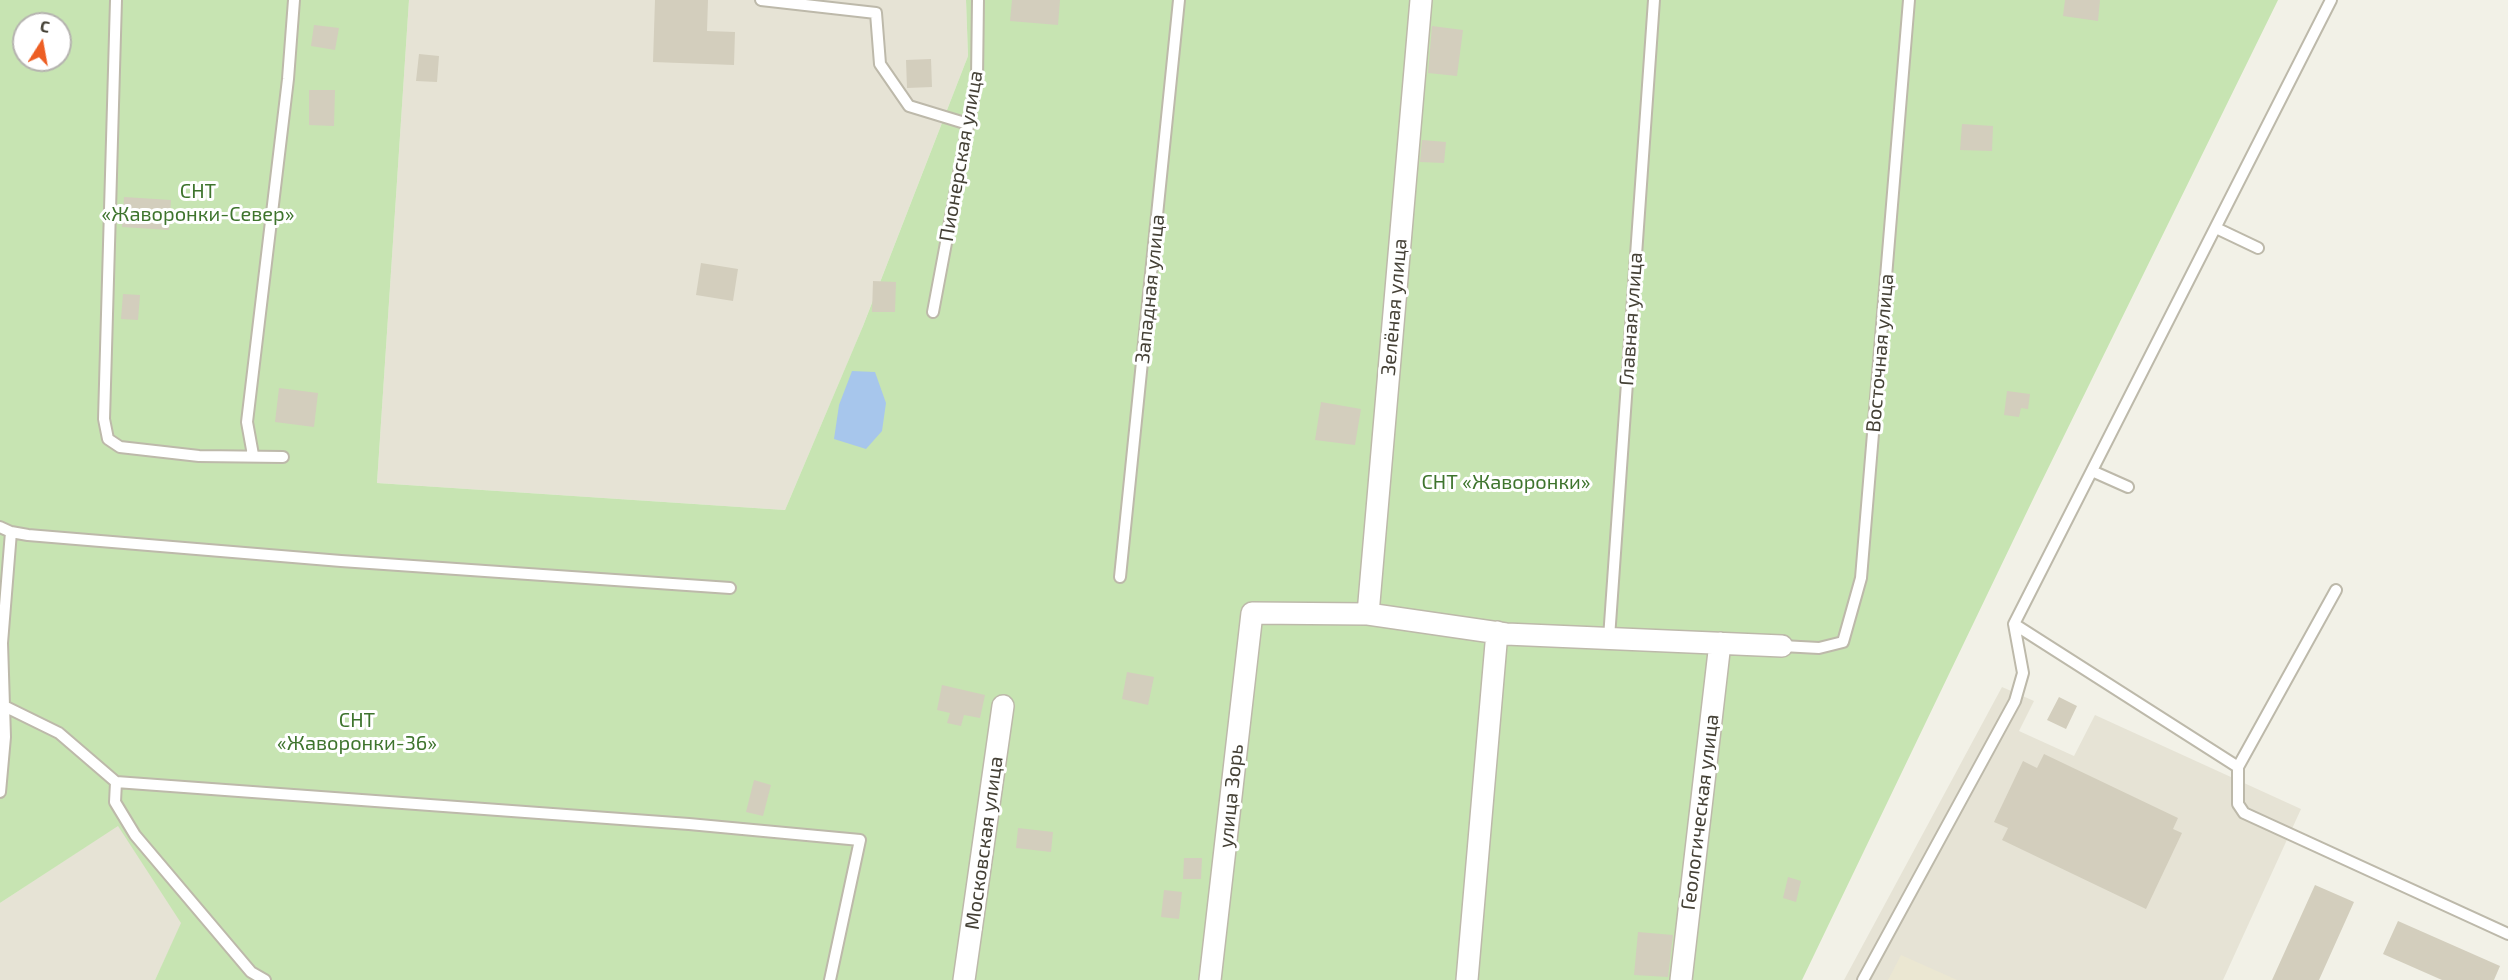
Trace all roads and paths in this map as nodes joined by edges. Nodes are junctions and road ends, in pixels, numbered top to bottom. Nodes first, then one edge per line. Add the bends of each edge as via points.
1 (116, 0) edge
2 (294, 0) edge
3 (761, 0) edge
4 (978, 0) edge
5 (1179, 0) edge
6 (1421, 0) edge
7 (1654, 0) edge
8 (1909, 0) edge
9 (2331, 0) edge
10 (969, 124) junction
11 (2216, 228) junction
12 (2258, 248) dead end
13 (933, 312) dead end
14 (253, 455) junction
15 (283, 457) dead end
16 (2092, 471) junction
17 (2128, 488) dead end
18 (0, 527) edge
19 (11, 532) junction
20 (1120, 577) dead end
21 (730, 588) dead end
22 (2336, 590) dead end
23 (1368, 614) junction
24 (2014, 624) junction
25 (1497, 632) junction
26 (1609, 638) junction
27 (1720, 643) junction
28 (1782, 646) joint
29 (4, 706) junction
30 (1003, 706) dead end
31 (2238, 767) junction
32 (116, 782) junction
33 (0, 792) edge
34 (2508, 934) edge
35 (265, 980) edge
36 (830, 980) edge
37 (964, 980) edge
38 (1210, 980) edge
39 (1467, 980) edge
40 (1681, 980) edge
41 (1863, 980) edge

1 - 14 lane via 104,419 108,439 120,447 198,456
2 - 14 lane via 247,422
3 - 10 lane via 876,13 880,64 909,106
4 - 10 lane, Пионерская улица via 977,78
5 - 20 lane, Западная улица
6 - 23 street, Зелёная улица
7 - 26 lane, Главная улица
8 - 28 lane, Восточная улица via 1861,578 1843,642 1820,648
9 - 11 lane
10 - 13 lane, Пионерская улица
11 - 12 lane
11 - 16 lane
14 - 15 lane
16 - 17 lane
16 - 24 lane
18 - 19 lane
19 - 21 lane
19 - 29 lane via 2,643
22 - 31 lane
23 - 25 street
23 - 38 street, улица Зорь via 1251,613
24 - 31 lane
24 - 41 lane via 2023,673 2015,701
25 - 26 street
25 - 39 street
26 - 27 street
27 - 28 street
27 - 40 street, Геологическая улица
29 - 32 lane via 59,733
29 - 33 lane
30 - 37 street, Московская улица
31 - 34 lane via 2238,804 2244,813
32 - 35 lane via 115,802 135,835 250,972
32 - 36 lane via 860,840

